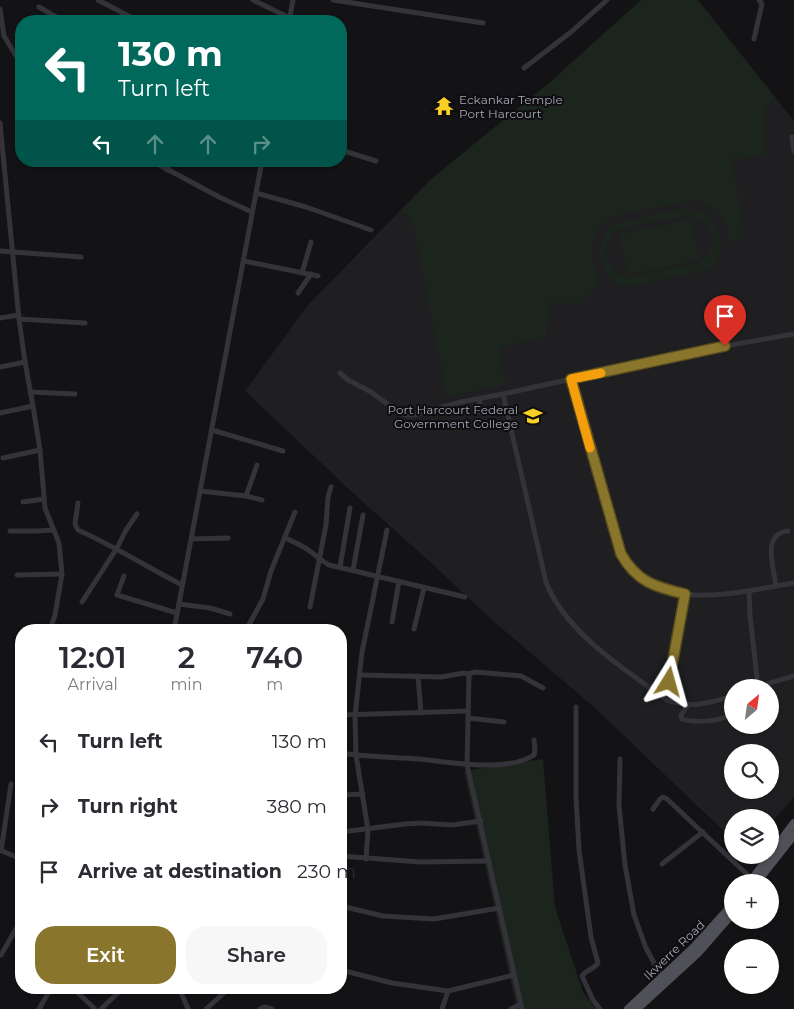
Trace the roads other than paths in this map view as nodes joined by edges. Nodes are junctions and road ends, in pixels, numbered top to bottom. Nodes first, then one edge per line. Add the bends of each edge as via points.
1 (98, 0) edge
2 (253, 0) edge
3 (293, 0) edge
4 (333, 0) edge
5 (607, 0) edge
6 (759, 0) edge
7 (39, 7) dead end
8 (0, 9) edge
9 (53, 15) edge
10 (127, 15) edge
11 (280, 15) edge
12 (290, 15) edge
13 (484, 23) dead end
14 (754, 38) dead end
15 (15, 54) edge
16 (524, 68) dead end
17 (0, 123) edge
18 (792, 137) dead end
19 (794, 151) edge
20 (347, 152) edge
21 (376, 161) dead end
22 (163, 167) edge
23 (169, 167) edge
24 (261, 167) edge
25 (168, 170) junction
26 (256, 193) junction
27 (252, 212) junction
28 (371, 230) dead end
29 (311, 242) dead end
30 (0, 251) edge
31 (14, 252) junction
32 (81, 257) dead end
33 (244, 261) junction
34 (302, 273) junction
35 (311, 274) junction
36 (318, 276) dead end
37 (298, 293) dead end
38 (19, 317) junction
39 (0, 318) edge
40 (85, 322) dead end
41 (794, 334) edge
42 (25, 362) junction
43 (0, 367) edge
44 (340, 372) dead end
45 (571, 379) junction
46 (30, 392) junction
47 (75, 394) dead end
48 (504, 394) junction
49 (480, 398) junction
50 (34, 406) junction
51 (479, 412) dead end
52 (0, 413) edge
53 (212, 430) junction
54 (40, 450) junction
55 (282, 451) dead end
56 (3, 458) dead end
57 (258, 465) dead end
58 (331, 487) dead end
59 (200, 491) junction
60 (246, 496) junction
61 (44, 500) junction
62 (262, 500) dead end
63 (23, 502) dead end
64 (78, 503) dead end
65 (350, 508) dead end
66 (295, 512) dead end
67 (137, 514) dead end
68 (363, 515) dead end
69 (54, 530) junction
70 (387, 530) dead end
71 (10, 531) dead end
72 (788, 531) dead end
73 (228, 538) dead end
74 (285, 538) junction
75 (191, 539) junction
76 (117, 548) junction
77 (319, 560) junction
78 (340, 567) junction
79 (353, 570) junction
80 (17, 574) dead end
81 (62, 574) junction
82 (124, 576) dead end
83 (377, 576) junction
84 (399, 581) junction
85 (794, 583) edge
86 (182, 585) junction
87 (776, 586) junction
88 (424, 588) junction
89 (749, 592) junction
90 (685, 594) junction
91 (465, 597) dead end
92 (82, 602) dead end
93 (179, 604) junction
94 (310, 607) dead end
95 (177, 612) junction
96 (230, 614) dead end
97 (392, 622) dead end
98 (52, 624) edge
99 (175, 624) edge
100 (249, 624) edge
101 (414, 629) dead end
102 (467, 674) junction
103 (360, 675) junction
104 (418, 676) junction
105 (794, 676) edge
106 (756, 679) edge
107 (779, 680) edge
108 (543, 688) dead end
109 (724, 698) edge
110 (666, 700) junction
111 (688, 705) junction
112 (576, 707) dead end
113 (468, 711) junction
114 (421, 713) junction
115 (347, 715) edge
116 (356, 716) junction
117 (468, 718) junction
118 (724, 718) edge
119 (504, 722) dead end
120 (534, 740) dead end
121 (347, 754) edge
122 (356, 755) junction
123 (620, 759) dead end
124 (467, 765) junction
125 (11, 784) dead end
126 (363, 794) junction
127 (347, 795) edge
128 (653, 809) dead end
129 (481, 821) junction
130 (794, 823) edge
131 (368, 830) junction
132 (347, 832) edge
133 (703, 832) junction
134 (794, 835) edge
135 (1, 850) edge
136 (15, 856) edge
137 (347, 857) edge
138 (366, 859) junction
139 (489, 861) junction
140 (662, 864) dead end
141 (746, 874) edge
142 (758, 874) edge
143 (759, 874) edge
144 (347, 907) edge
145 (499, 908) junction
146 (724, 915) edge
147 (724, 923) edge
148 (15, 930) edge
149 (1, 955) dead end
150 (347, 972) edge
151 (514, 975) junction
152 (662, 978) junction
153 (448, 991) junction
154 (48, 994) edge
155 (79, 994) edge
156 (117, 994) edge
157 (182, 994) edge
158 (224, 994) edge
159 (522, 1006) edge
160 (39, 1009) edge
161 (95, 1009) edge
162 (101, 1009) edge
163 (188, 1009) edge
164 (206, 1009) edge
165 (260, 1009) edge
166 (272, 1009) edge
167 (442, 1009) edge
168 (511, 1009) edge
169 (600, 1009) edge
170 (628, 1009) edge
171 (637, 1009) edge

1 - 10 street
2 - 11 street
3 - 12 street
4 - 13 street
5 - 16 street
6 - 14 street via 762,4
7 - 9 street
8 - 15 street via 4,36
17 - 31 street
18 - 19 street
20 - 21 street
22 - 25 street
23 - 25 street
24 - 26 street
25 - 27 street
26 - 27 street
26 - 28 street
27 - 33 street
29 - 34 street
30 - 31 street
31 - 32 street
31 - 38 street
33 - 34 street
33 - 53 street
34 - 35 street
35 - 36 street
35 - 37 street
38 - 39 street
38 - 40 street
38 - 42 street
41 - 45 street
42 - 43 street
42 - 46 street
44 - 49 street via 405,416
45 - 48 street
45 - 90 street via 621,554 642,579 657,587
46 - 47 street
46 - 50 street
48 - 49 street
48 - 110 street via 546,582 554,598 566,617 603,652
49 - 51 street
50 - 52 street
50 - 54 street
53 - 55 street
53 - 59 street
54 - 56 street
54 - 61 street
57 - 60 street
58 - 77 street
59 - 60 street
59 - 75 street
60 - 62 street
61 - 63 street
61 - 69 street via 44,508
64 - 76 street via 76,527
65 - 78 street
66 - 74 street
67 - 76 street
68 - 79 street
69 - 71 street
69 - 81 street via 60,543
70 - 83 street
72 - 87 street via 777,534 770,547
73 - 75 street
74 - 77 street
74 - 100 street via 263,599
75 - 86 street
76 - 86 street
76 - 92 street
77 - 78 street
77 - 94 street
78 - 79 street
79 - 83 street
80 - 81 street
81 - 98 street
82 - 95 street via 117,595
83 - 84 street
83 - 103 street
84 - 88 street
84 - 97 street
85 - 87 street
86 - 93 street
87 - 89 street
88 - 91 street
88 - 101 street
89 - 90 street
89 - 106 street
90 - 110 street
93 - 95 street
93 - 96 street
95 - 99 street
102 - 104 street
102 - 108 street via 521,676
102 - 113 street
103 - 104 street
103 - 116 street
104 - 114 street
105 - 107 street
109 - 111 street
110 - 111 street
111 - 118 street via 682,719
112 - 169 street via 579,850 598,963 582,976
113 - 114 street
113 - 117 street
114 - 116 street
115 - 116 street
116 - 122 street
117 - 119 street
117 - 124 street
120 - 124 street via 534,755 529,758
121 - 122 street
122 - 124 street
122 - 126 street
123 - 152 street via 619,806 634,915
124 - 129 street
125 - 135 street
126 - 127 street
126 - 131 street
128 - 133 street via 663,797
129 - 131 street
129 - 139 street
130 - 142 main road
131 - 132 street
131 - 138 street
133 - 140 street
133 - 141 street
134 - 143 main road
135 - 136 street
137 - 138 street
138 - 139 street
139 - 145 street
144 - 145 street via 383,916 434,919
145 - 151 street
146 - 152 main road, Ikwerre Road
147 - 171 main road, Ikwerre Road via 698,953
148 - 149 street
150 - 153 street via 392,983
151 - 153 street
151 - 159 street
152 - 170 main road, Ikwerre Road
153 - 167 street
154 - 160 street
155 - 161 street
156 - 162 street
157 - 163 street
158 - 164 street
159 - 168 street
165 - 166 street

